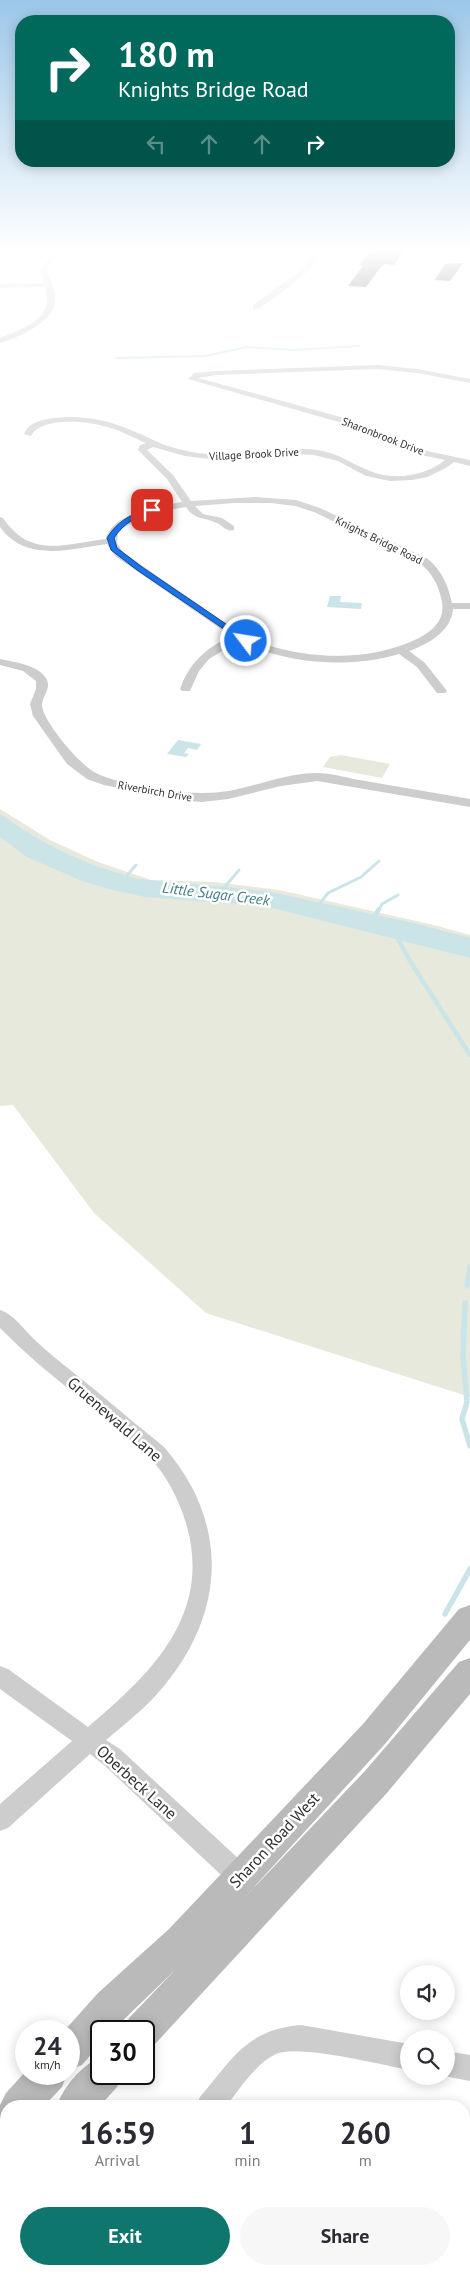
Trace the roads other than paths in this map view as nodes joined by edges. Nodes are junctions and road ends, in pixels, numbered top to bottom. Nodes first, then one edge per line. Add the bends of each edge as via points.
1 (470, 381) edge
2 (28, 434) dead end
3 (153, 444) junction
4 (451, 460) junction
5 (470, 463) edge
6 (190, 505) junction
7 (0, 520) edge
8 (231, 528) dead end
9 (111, 541) junction
10 (448, 606) junction
11 (470, 606) edge
12 (239, 637) junction
13 (401, 650) junction
14 (0, 662) edge
15 (186, 690) dead end
16 (440, 691) dead end
17 (470, 803) edge
18 (0, 1318) edge
19 (470, 1618) edge
20 (470, 1672) edge
21 (0, 1676) edge
22 (89, 1740) junction
23 (0, 1820) edge
24 (240, 1877) junction
25 (266, 1899) junction
26 (152, 2020) edge
27 (80, 2040) edge
28 (400, 2055) edge
29 (455, 2066) edge
30 (470, 2068) edge
31 (39, 2085) edge
32 (94, 2085) edge
33 (25, 2100) edge
34 (80, 2100) edge
35 (214, 2100) edge

1 - 4 street, Sharonbrook Drive via 378,367 197,375 192,378 346,421 424,453
2 - 3 street, Village Brook Drive via 30,429 40,424 85,420 123,429
3 - 4 street, Village Brook Drive via 213,457 280,451 309,452 337,458 370,475 392,478 426,474
3 - 6 street via 142,450 170,476
4 - 5 street, Sharonbrook Drive
6 - 8 street via 200,516 219,520
6 - 9 street, Knights Bridge Road via 152,510 130,518 113,532
6 - 10 street, Knights Bridge Road via 271,500 317,510 424,561 439,574
7 - 9 street via 15,540 36,548
9 - 12 street via 119,554
10 - 11 street
10 - 13 street via 447,617 436,632
12 - 13 street via 273,650 317,657 365,657
12 - 15 street via 202,659 193,670
13 - 16 street via 421,665
14 - 17 street, Riverbirch Drive via 27,669 38,676 42,681 36,704 39,716 71,761 91,776 108,782 202,798 317,777
18 - 22 street, Gruenewald Lane via 157,1453 181,1484 200,1527 203,1570 199,1600 188,1630 157,1677
19 - 24 main road, Sharon Road West via 374,1734
20 - 25 main road via 375,1783
21 - 22 street, Oberbeck Lane
22 - 23 street, Gruenewald Lane
22 - 24 street, Oberbeck Lane via 112,1757
24 - 25 street, Oberbeck Lane
24 - 27 main road, Sharon Road West via 181,1941 111,2006
25 - 26 main road
28 - 35 street via 301,2038 279,2040 252,2055
29 - 30 street
31 - 33 main road
32 - 34 main road

